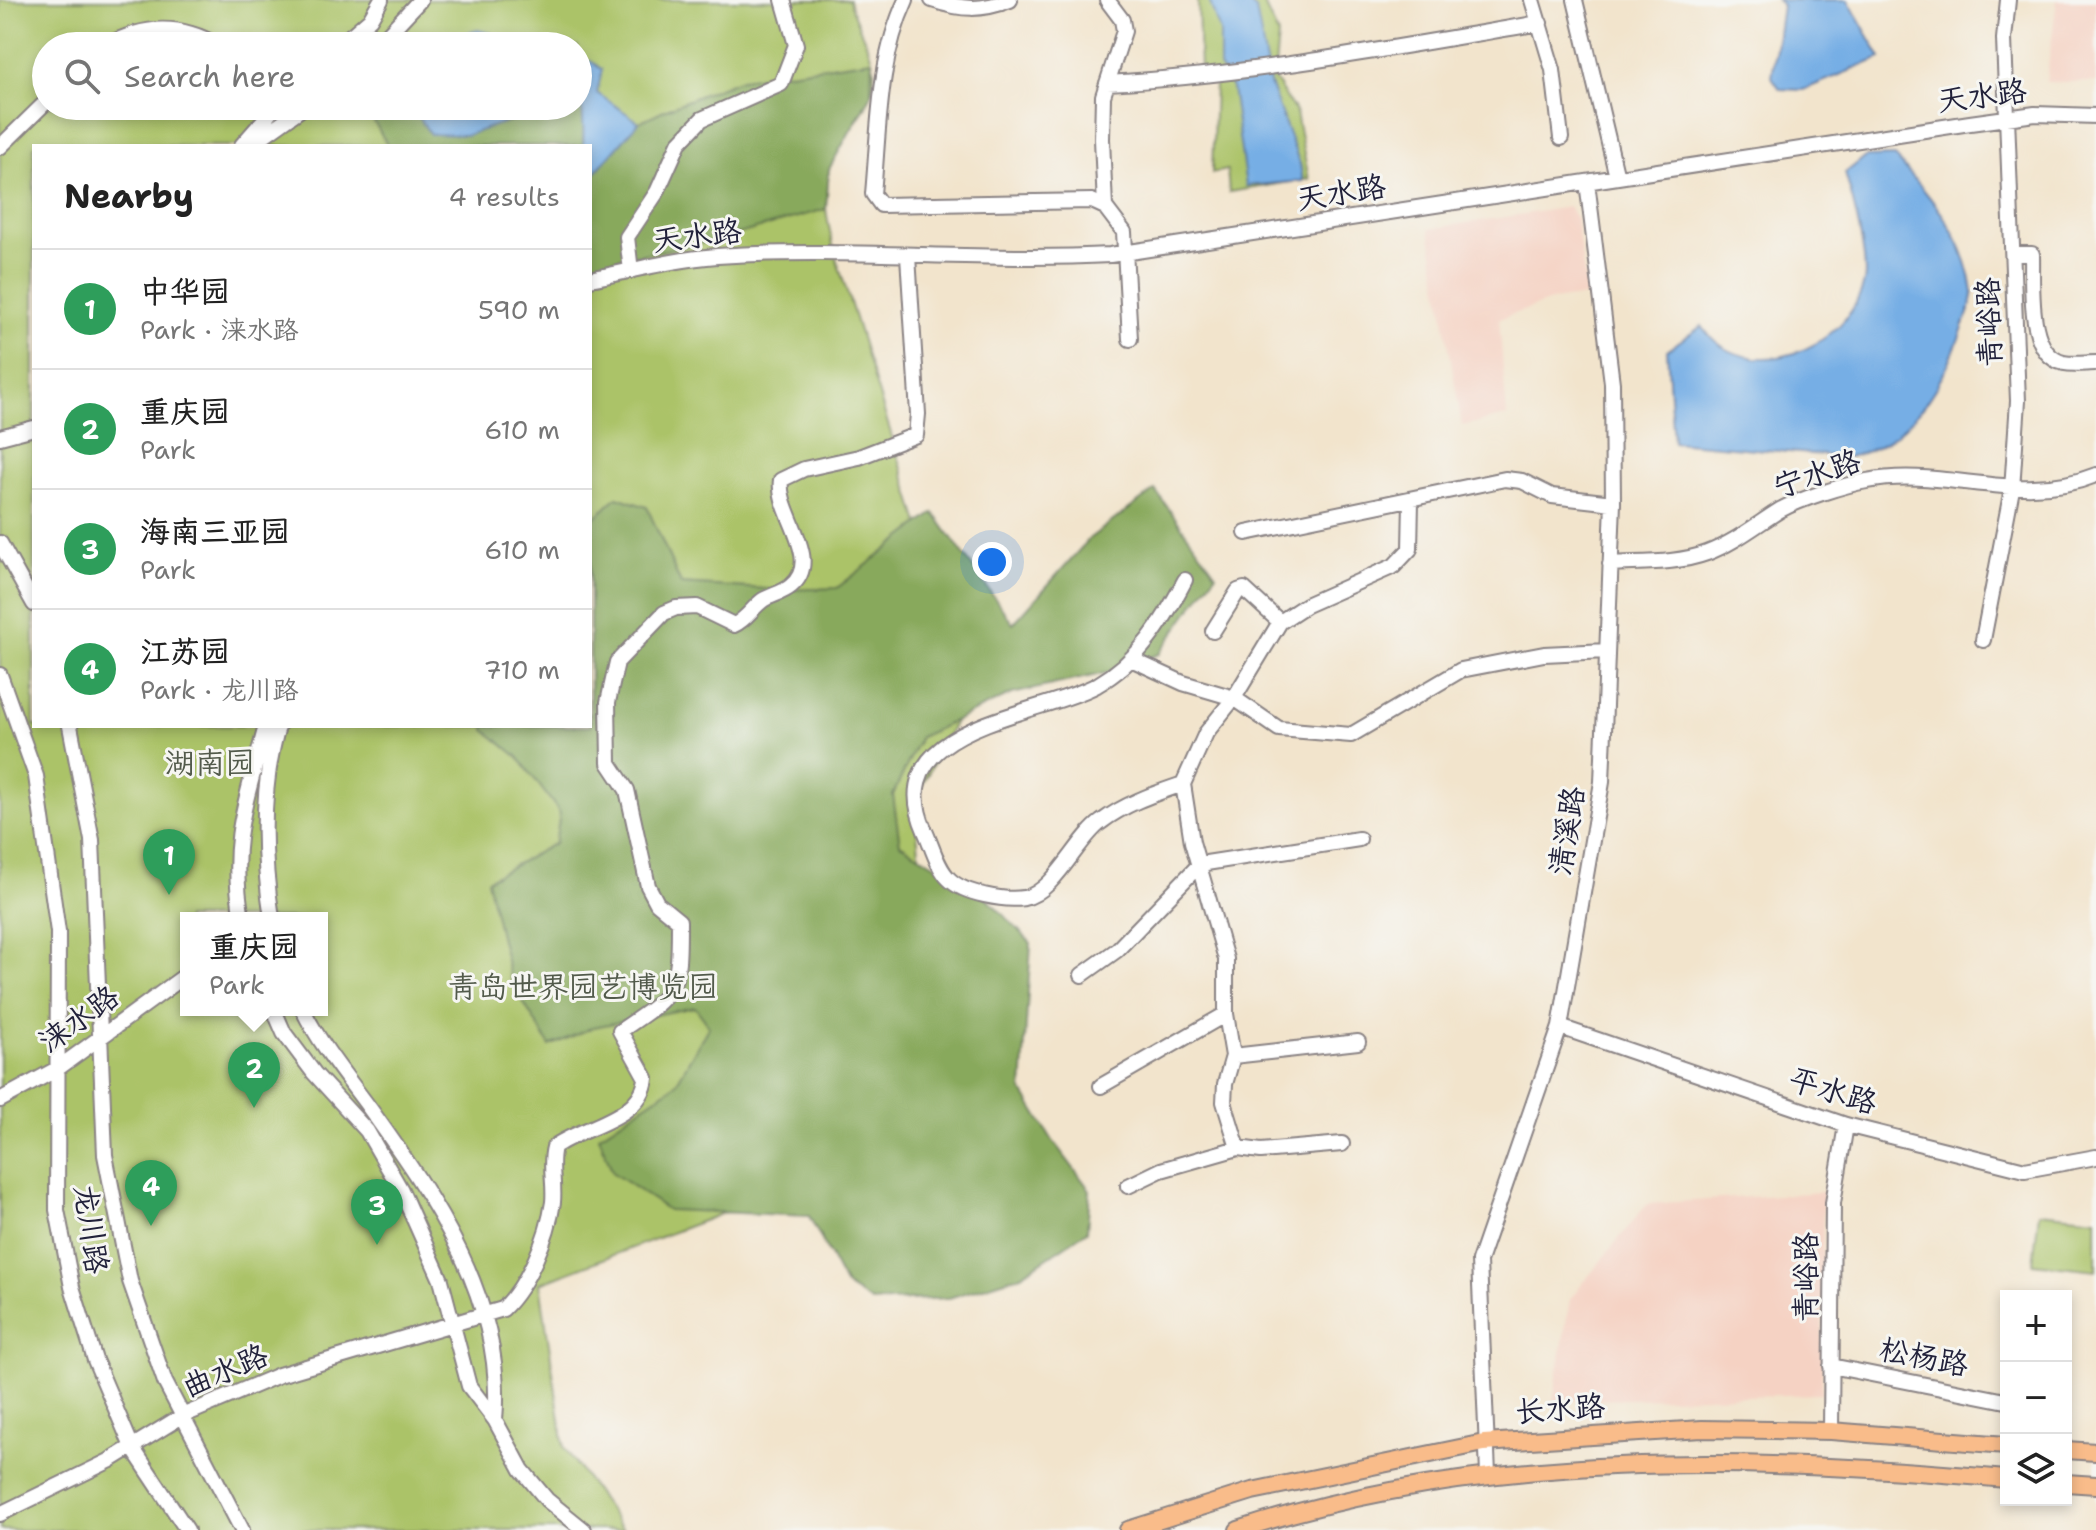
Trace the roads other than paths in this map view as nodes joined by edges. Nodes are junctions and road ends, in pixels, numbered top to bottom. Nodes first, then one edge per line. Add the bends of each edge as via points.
1 (381, 0) edge
2 (420, 0) edge
3 (783, 0) edge
4 (906, 0) edge
5 (932, 0) edge
6 (1010, 0) edge
7 (1107, 0) edge
8 (1532, 0) edge
9 (1575, 0) edge
10 (2008, 0) edge
11 (1540, 23) junction
12 (135, 32) edge
13 (183, 32) edge
14 (355, 32) edge
15 (390, 32) edge
16 (1107, 83) junction
17 (32, 116) edge
18 (2096, 116) edge
19 (2008, 118) junction
20 (262, 120) edge
21 (280, 120) edge
22 (287, 120) edge
23 (282, 124) junction
24 (1561, 138) dead end
25 (243, 144) edge
26 (252, 144) edge
27 (0, 147) edge
28 (1617, 177) junction
29 (1587, 182) junction
30 (1105, 207) junction
31 (1125, 252) junction
32 (2013, 254) junction
33 (908, 256) junction
34 (631, 271) junction
35 (592, 279) edge
36 (1130, 339) dead end
37 (2096, 363) edge
38 (32, 429) edge
39 (0, 437) edge
40 (2096, 475) edge
41 (2012, 489) junction
42 (1411, 501) junction
43 (1613, 503) junction
44 (1246, 533) dead end
45 (0, 543) edge
46 (1610, 564) junction
47 (1185, 580) dead end
48 (32, 600) edge
49 (1280, 622) junction
50 (1213, 631) dead end
51 (1983, 640) dead end
52 (1607, 651) junction
53 (1133, 660) junction
54 (0, 675) edge
55 (1234, 698) junction
56 (70, 728) edge
57 (265, 728) edge
58 (277, 728) edge
59 (1183, 784) junction
60 (1359, 839) dead end
61 (1200, 864) junction
62 (241, 912) edge
63 (271, 912) edge
64 (1082, 975) dead end
65 (180, 979) edge
66 (1226, 1014) junction
67 (277, 1016) edge
68 (307, 1016) edge
69 (1560, 1027) junction
70 (101, 1033) junction
71 (1358, 1042) dead end
72 (1233, 1056) junction
73 (57, 1069) junction
74 (1101, 1086) dead end
75 (0, 1100) edge
76 (1846, 1125) junction
77 (1342, 1144) dead end
78 (1238, 1148) junction
79 (2096, 1157) edge
80 (1128, 1186) dead end
81 (485, 1314) junction
82 (452, 1324) junction
83 (1831, 1366) junction
84 (2000, 1400) edge
85 (182, 1416) junction
86 (495, 1420) junction
87 (1831, 1431) junction
88 (1484, 1443) junction
89 (2000, 1445) edge
90 (132, 1447) junction
91 (2072, 1450) edge
92 (2096, 1452) edge
93 (1488, 1474) junction
94 (2000, 1478) edge
95 (2072, 1483) edge
96 (2096, 1485) edge
97 (0, 1514) edge
98 (187, 1530) edge
99 (242, 1530) edge
100 (584, 1530) edge
101 (1128, 1530) edge
102 (1238, 1530) edge

1 - 14 street
2 - 15 street
3 - 34 street via 796,45 781,84 702,119 679,143 657,192 627,237
4 - 30 street via 885,68 876,201 1092,201
5 - 6 street via 983,10
7 - 16 street via 1124,31
8 - 11 street
9 - 28 street
10 - 19 street, 青峪路
11 - 16 street via 1270,69
11 - 24 street via 1553,70
12 - 13 street
16 - 30 street via 1102,125
17 - 27 street
18 - 19 street, 天水路
19 - 28 street, 天水路
19 - 32 street, 青峪路
20 - 25 street
21 - 23 street
22 - 23 street
23 - 26 street
28 - 29 street, 天水路
29 - 31 street, 天水路
29 - 43 street, 清溪路 via 1612,383
30 - 31 street via 1124,232
31 - 33 street, 天水路 via 1033,259
31 - 36 street
32 - 37 street via 2032,254 2036,337 2055,359
32 - 41 street, 青峪路 via 2018,401
33 - 34 street, 天水路 via 713,256
33 - 81 street, 曲水路 via 916,435 781,480 780,500 802,552 799,578 790,588 766,598 734,625 697,607 664,613 617,662 608,702 609,763 627,790 648,886 657,903 679,921 677,979 663,1003 620,1031 641,1066 645,1085 613,1120 554,1147 553,1203 536,1254 516,1297 503,1309
34 - 35 street, 天水路
38 - 39 street
40 - 41 street, 宁水路
41 - 46 street, 宁水路 via 1933,477 1867,481 1783,508 1708,553 1686,560
41 - 51 street, 青峪路
42 - 43 street via 1505,479 1552,496
42 - 44 street
42 - 49 street via 1410,549 1394,566
43 - 46 street, 清溪路
45 - 48 street
46 - 52 street, 清溪路
47 - 53 street
49 - 50 street via 1244,589
49 - 55 street
52 - 55 street via 1544,654 1461,670 1351,735 1279,729
52 - 69 street, 清溪路 via 1602,782
53 - 55 street
53 - 59 street via 1095,686 960,734 927,764 914,807 950,880 966,889 1023,898 1041,889 1098,824 1132,802
54 - 73 street, 龙川路 via 36,776 58,932
55 - 59 street via 1206,733
56 - 70 street via 92,840
57 - 62 street via 239,820 236,871
58 - 63 street via 263,824
59 - 61 street
60 - 61 street
61 - 64 street via 1117,950
61 - 66 street via 1226,959
65 - 70 street, 涞水路
66 - 72 street
66 - 74 street
67 - 82 street via 314,1073 367,1131 401,1190 441,1280
68 - 81 street via 428,1193 470,1270
69 - 76 street, 平水路
69 - 88 street, 清溪路 via 1479,1261
70 - 73 street, 涞水路
70 - 85 street via 105,1155 130,1281
71 - 72 street
72 - 78 street via 1224,1102
73 - 75 street, 涞水路
73 - 90 street, 龙川路 via 57,1210 72,1287 95,1360
76 - 79 street, 平水路 via 2025,1170
76 - 83 street, 青峪路 via 1833,1203
77 - 78 street
78 - 80 street via 1161,1170
81 - 82 street, 曲水路
81 - 86 street via 498,1387
82 - 85 street, 曲水路 via 279,1375
82 - 86 street via 469,1386
83 - 84 street, 松杨路
83 - 87 street, 青峪路
85 - 90 street, 曲水路
85 - 99 street
86 - 100 street via 522,1470 547,1500
87 - 88 main road, 长水路 via 1702,1429
87 - 89 main road, 长水路
88 - 93 street, 清溪路
88 - 101 main road, 长水路 via 1252,1491
90 - 97 street, 曲水路
90 - 98 street, 龙川路
91 - 92 main road
93 - 94 main road, 长水路 via 1703,1463 1848,1465
93 - 102 main road, 长水路 via 1374,1495
95 - 96 main road

